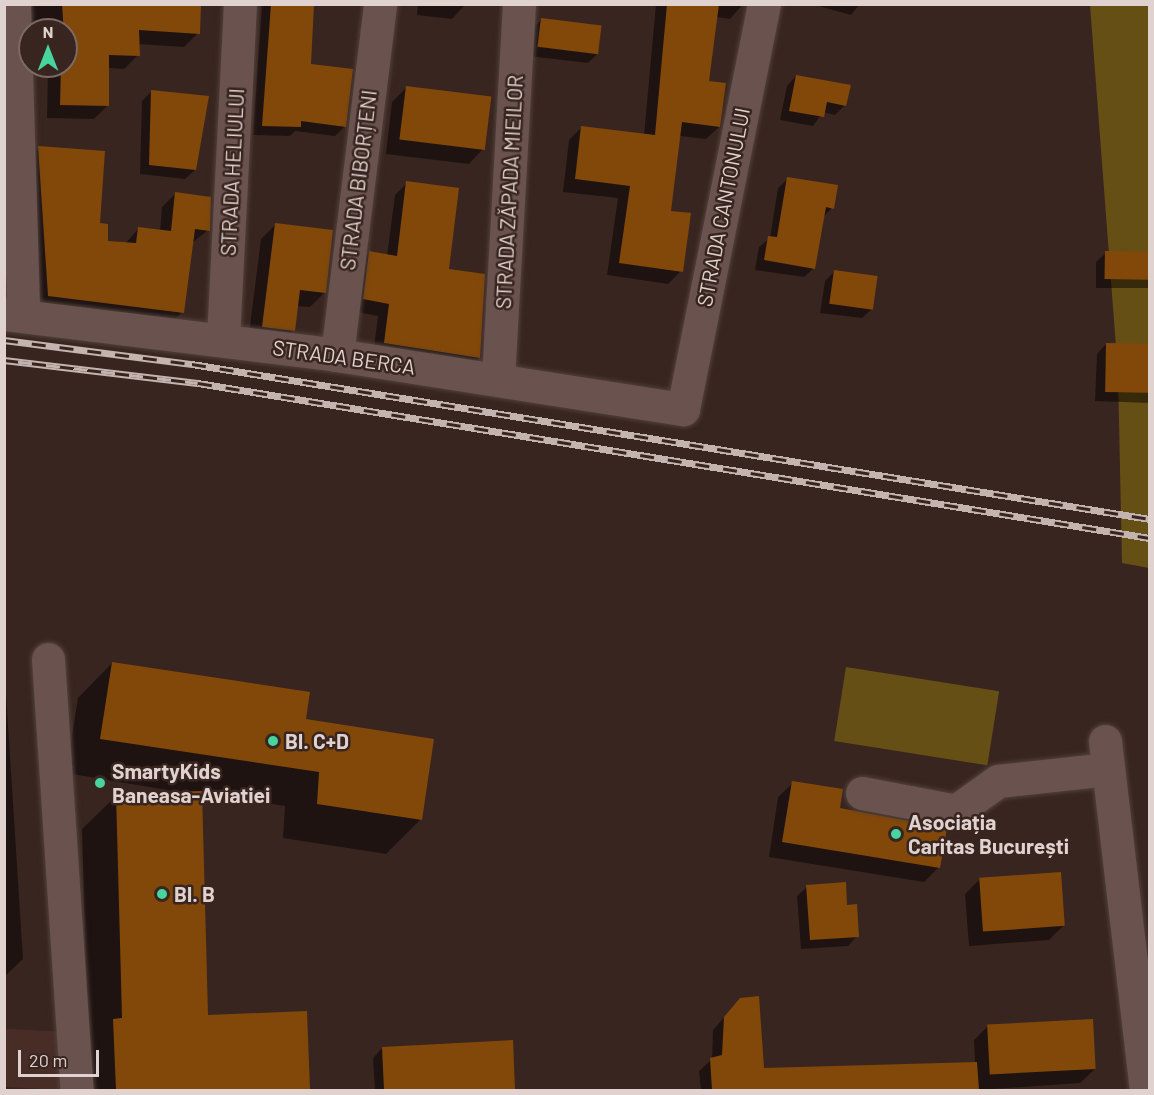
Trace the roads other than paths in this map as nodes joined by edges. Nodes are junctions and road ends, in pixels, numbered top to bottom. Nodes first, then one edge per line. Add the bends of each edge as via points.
1 (14, 4) edge
2 (240, 4) edge
3 (380, 4) edge
4 (519, 4) edge
5 (764, 4) edge
6 (14, 314) edge
7 (223, 339) junction
8 (337, 355) junction
9 (498, 379) junction
10 (683, 409) joint
11 (48, 659) dead end
12 (862, 793) dead end
13 (1140, 941) edge
14 (1147, 1088) edge
15 (77, 1090) edge

1 - 6 street
2 - 7 street, STRADA HELIULUI
3 - 8 street, STRADA BIBORȚENI
4 - 9 street, STRADA ZĂPADA MIEILOR
5 - 10 street, STRADA CANTONULUI
6 - 7 street, STRADA BERCA
7 - 8 street, STRADA BERCA
8 - 9 street, STRADA BERCA
9 - 10 street, STRADA BERCA
11 - 15 street
12 - 13 street via 956,811 998,781 1107,755
13 - 14 street

